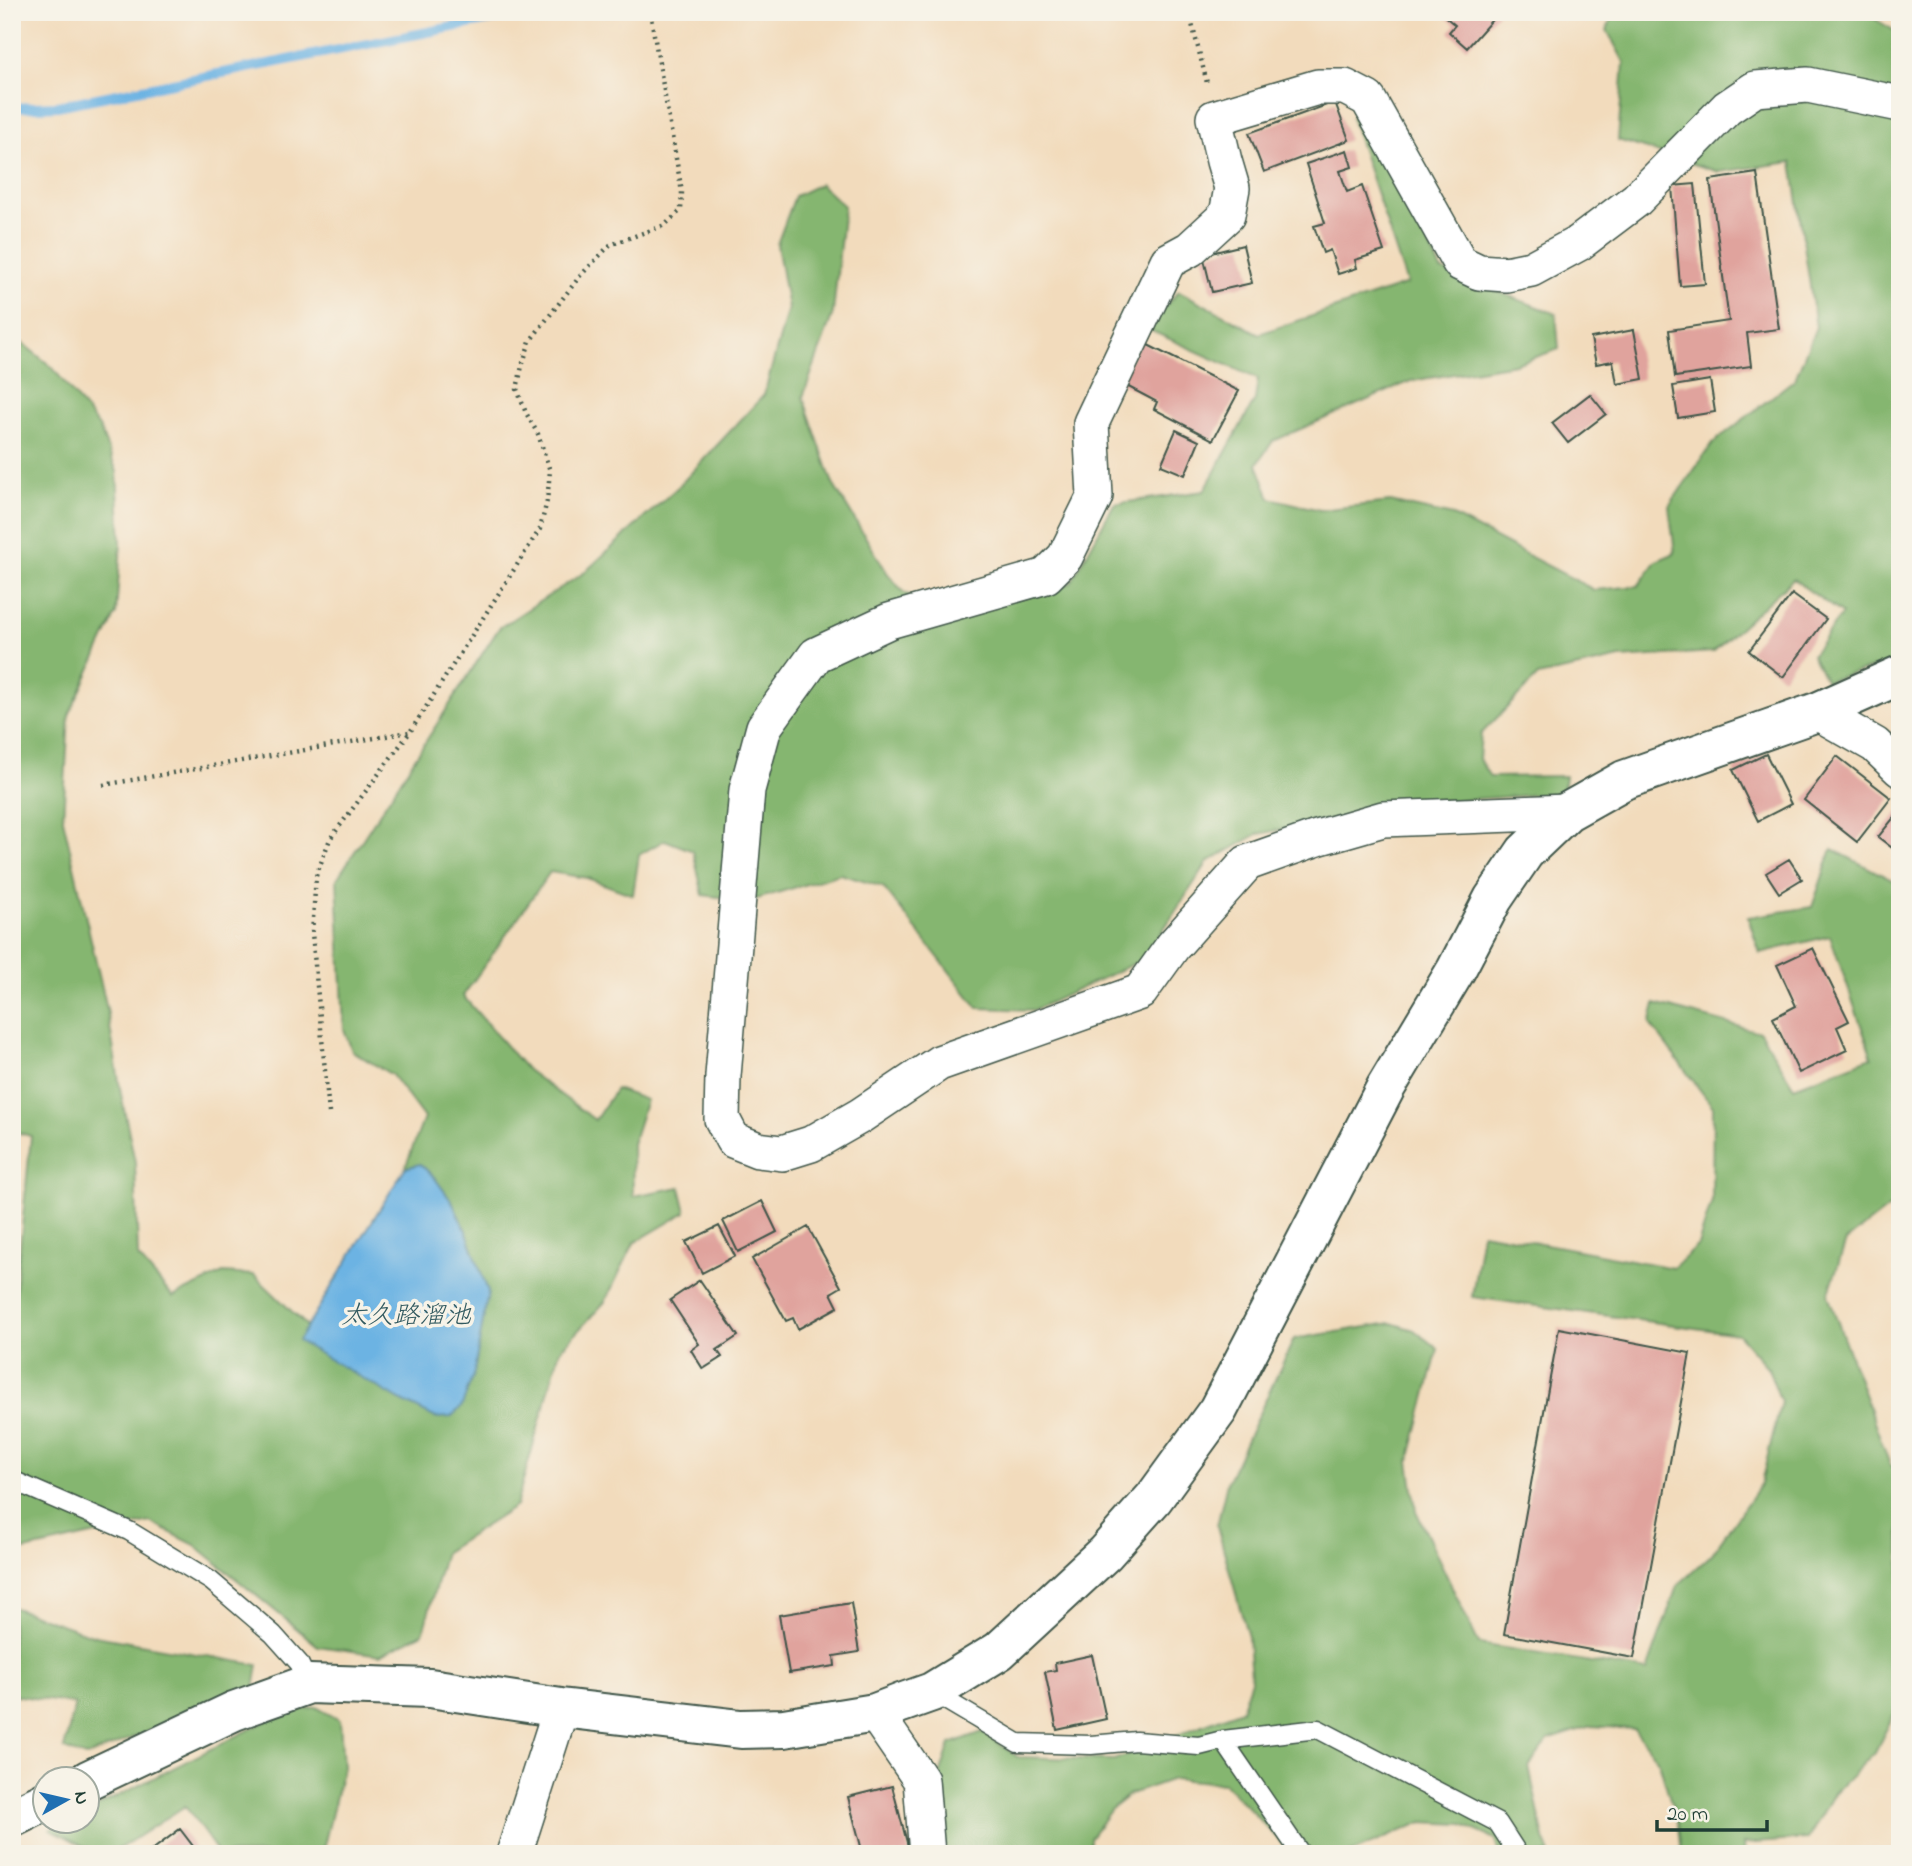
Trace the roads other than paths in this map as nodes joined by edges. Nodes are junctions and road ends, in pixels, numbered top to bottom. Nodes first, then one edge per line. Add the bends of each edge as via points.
1 (1900, 104) edge
2 (1900, 675) edge
3 (1817, 712) junction
4 (1900, 769) edge
5 (1567, 812) junction
6 (12, 1480) edge
7 (310, 1684) junction
8 (932, 1692) junction
9 (561, 1707) junction
10 (875, 1713) junction
11 (1223, 1740) junction
12 (102, 1773) edge
13 (32, 1808) edge
14 (12, 1818) edge
15 (514, 1854) edge
16 (927, 1854) edge
17 (1301, 1854) edge
18 (1518, 1854) edge

1 - 5 street via 1808,85 1755,89 1727,108 1636,200 1579,243 1531,269 1506,274 1479,272 1461,263 1368,99 1345,87 1318,87 1214,118 1232,188 1227,215 1190,249 1168,261 1091,423 1095,496 1065,557 1046,576 889,621 816,655 764,727 747,790 722,1119 733,1140 782,1153 811,1144 860,1116 939,1063 1140,992 1173,946 1247,863 1383,819
2 - 3 street
3 - 4 street via 1875,746
3 - 5 street via 1623,780
5 - 8 street via 1525,852 1493,899 1386,1087 1218,1410 1162,1487 1105,1553 999,1651
6 - 7 lane via 129,1531 211,1581 273,1634 299,1663
7 - 9 street via 430,1688
7 - 12 street via 234,1711
8 - 10 street
8 - 11 lane via 1018,1743 1136,1741 1199,1746
9 - 10 street via 741,1729 784,1728
9 - 15 street
10 - 16 street via 921,1780
11 - 17 lane
11 - 18 lane via 1318,1729 1498,1823
13 - 14 street

